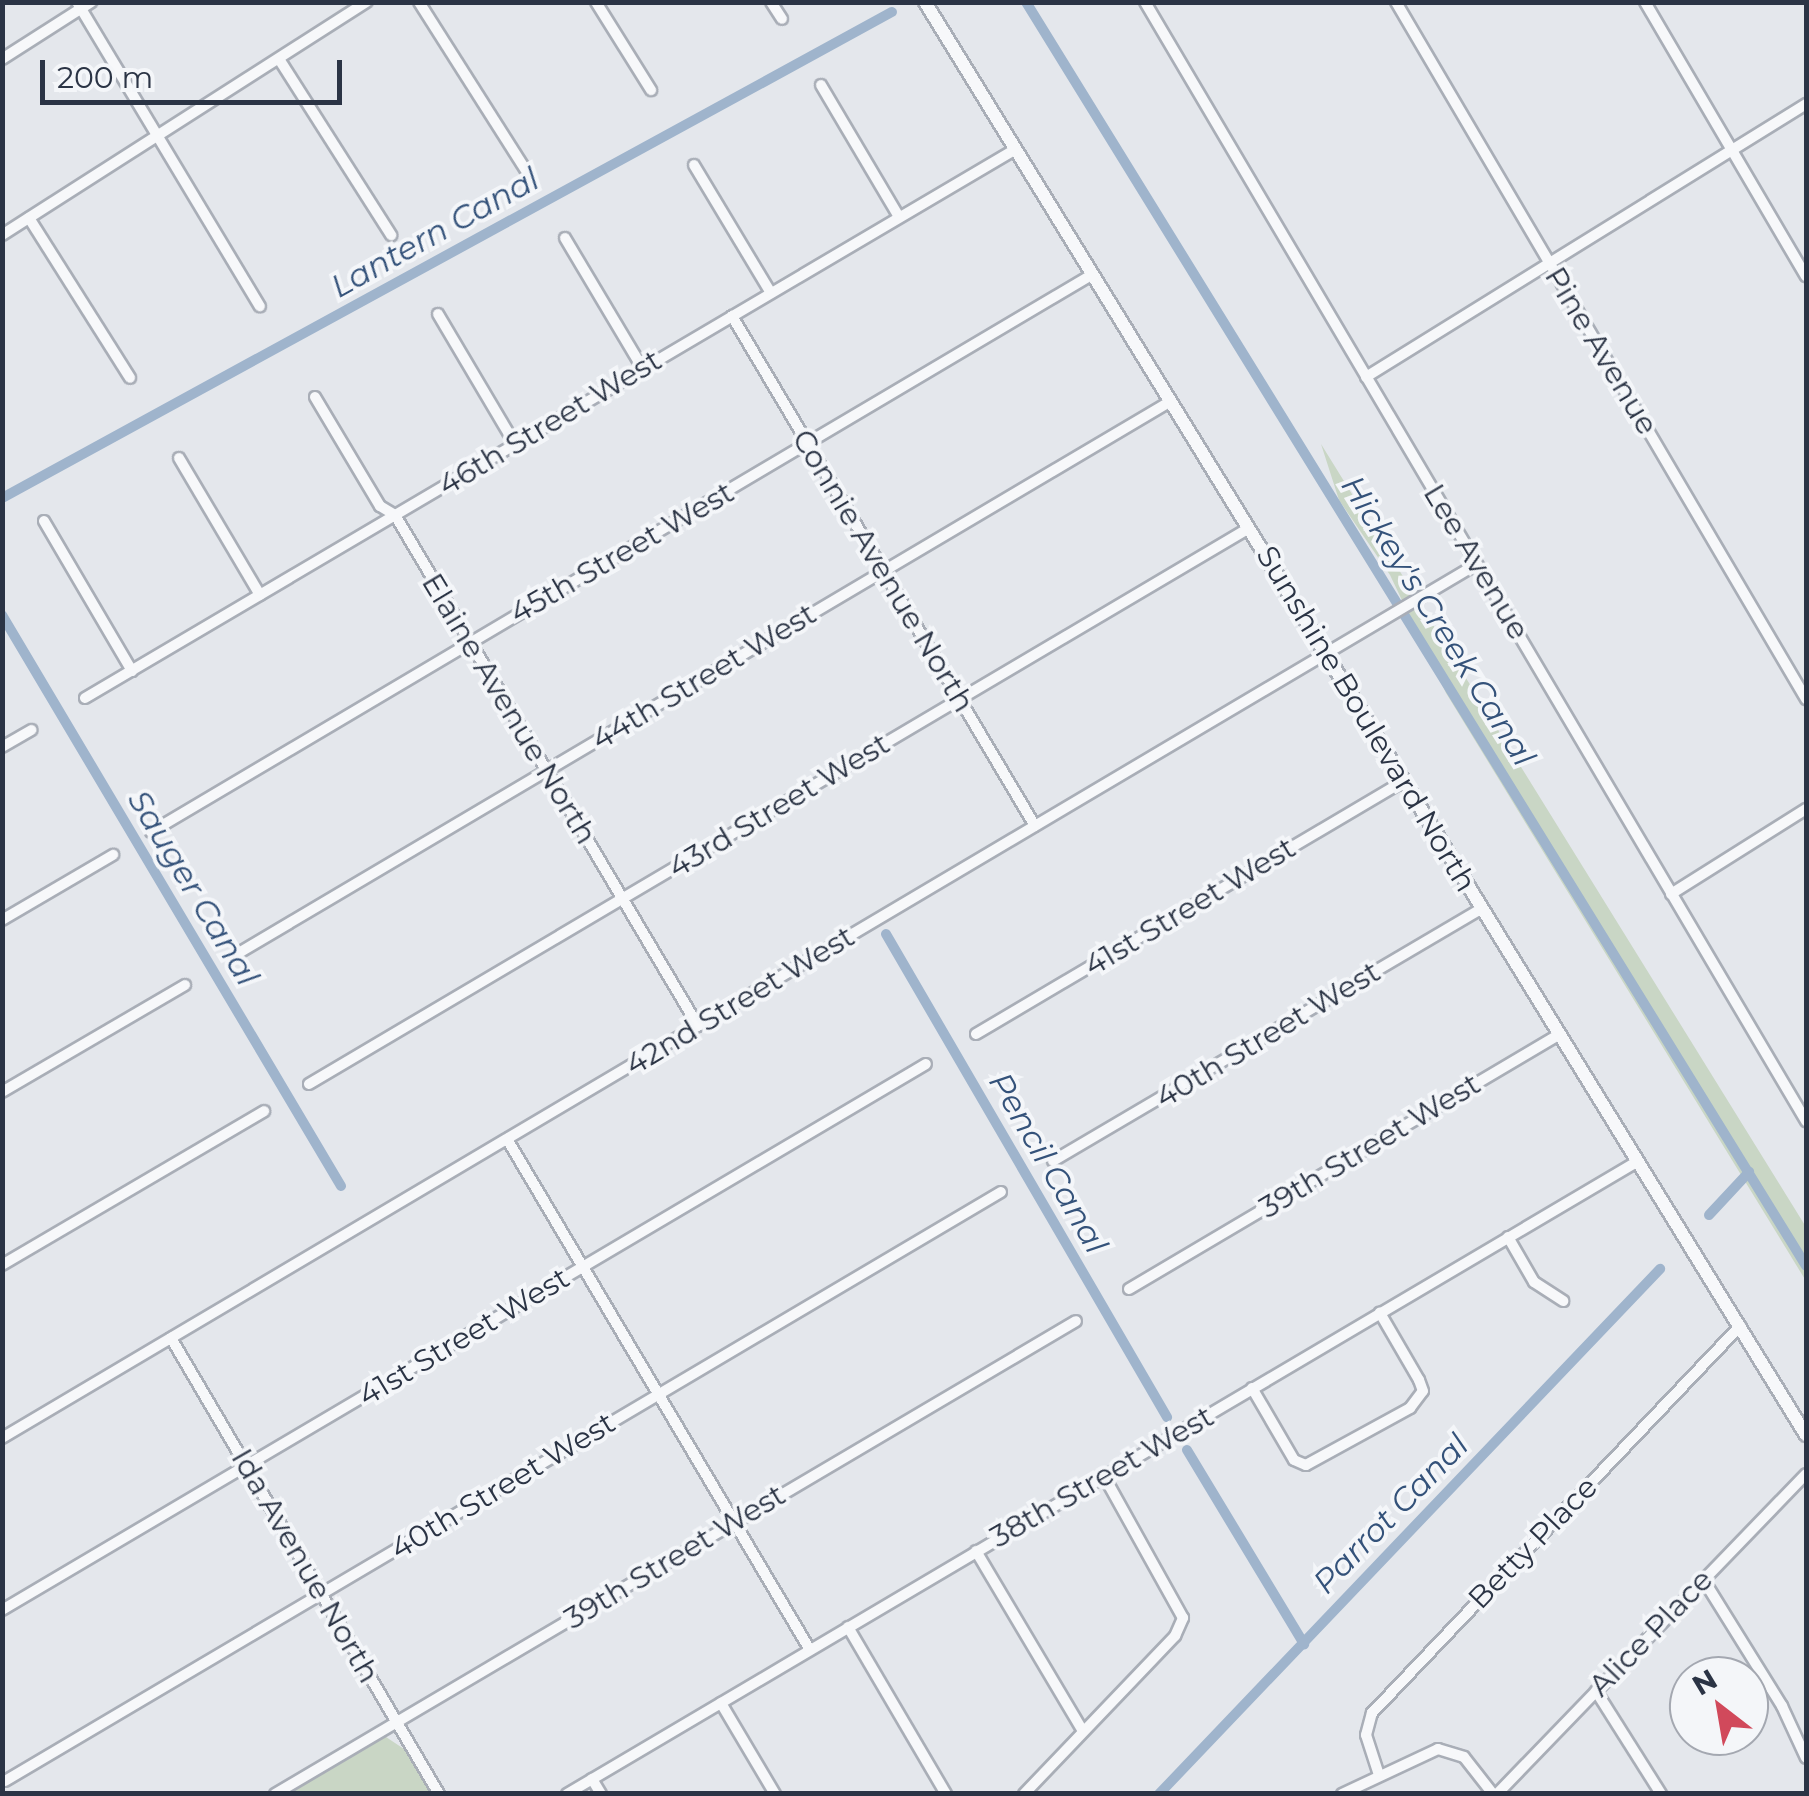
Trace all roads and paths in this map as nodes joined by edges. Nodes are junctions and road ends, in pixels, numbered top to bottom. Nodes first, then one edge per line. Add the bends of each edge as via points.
1 (367, 2) edge
2 (419, 2) edge
3 (596, 2) edge
4 (771, 2) edge
5 (925, 2) edge
6 (1146, 2) edge
7 (1396, 2) edge
8 (1646, 2) edge
9 (83, 5) edge
10 (782, 19) dead end
11 (279, 59) junction
12 (2, 60) edge
13 (821, 85) dead end
14 (651, 90) dead end
15 (1806, 104) edge
16 (162, 134) junction
17 (1016, 148) junction
18 (1732, 150) junction
19 (694, 165) dead end
20 (527, 172) dead end
21 (898, 217) junction
22 (29, 218) junction
23 (2, 235) edge
24 (392, 235) dead end
25 (565, 238) dead end
26 (1549, 263) junction
27 (1093, 274) junction
28 (1806, 276) edge
29 (771, 293) junction
30 (260, 306) dead end
31 (438, 314) dead end
32 (732, 316) junction
33 (643, 369) junction
34 (1366, 376) junction
35 (130, 378) dead end
36 (315, 397) dead end
37 (1171, 400) junction
38 (516, 444) junction
39 (808, 444) junction
40 (180, 458) dead end
41 (395, 514) junction
42 (44, 521) dead end
43 (1249, 528) junction
44 (1477, 564) junction
45 (884, 572) junction
46 (260, 596) junction
47 (470, 642) junction
48 (1326, 655) junction
49 (132, 671) junction
50 (85, 698) dead end
51 (959, 699) junction
52 (1806, 699) edge
53 (32, 730) dead end
54 (2, 747) edge
55 (546, 771) junction
56 (1404, 781) junction
57 (1806, 809) edge
58 (1035, 826) junction
59 (151, 832) dead end
60 (113, 855) dead end
61 (1671, 894) junction
62 (622, 899) junction
63 (1482, 908) junction
64 (2, 920) edge
65 (237, 954) dead end
66 (185, 984) dead end
67 (698, 1026) junction
68 (976, 1034) dead end
69 (1560, 1034) junction
70 (926, 1064) dead end
71 (310, 1084) dead end
72 (2, 1092) edge
73 (264, 1110) dead end
74 (1806, 1122) edge
75 (507, 1139) junction
76 (1053, 1161) dead end
77 (1638, 1161) junction
78 (1001, 1192) dead end
79 (1508, 1237) junction
80 (2, 1265) edge
81 (582, 1266) junction
82 (1128, 1289) dead end
83 (1563, 1301) dead end
84 (1380, 1313) junction
85 (1076, 1321) dead end
86 (1740, 1326) junction
87 (171, 1338) junction
88 (1252, 1388) junction
89 (658, 1394) junction
90 (1806, 1435) edge
91 (2, 1438) edge
92 (246, 1466) junction
93 (1806, 1474) edge
94 (1104, 1476) junction
95 (734, 1522) junction
96 (976, 1551) junction
97 (1703, 1579) junction
98 (321, 1594) junction
99 (2, 1610) edge
100 (848, 1627) junction
101 (810, 1650) junction
102 (1596, 1691) junction
103 (721, 1703) junction
104 (397, 1722) junction
105 (1083, 1732) junction
106 (1806, 1758) edge
107 (1379, 1775) junction
108 (592, 1779) junction
109 (5, 1782) edge
110 (275, 1794) edge
111 (439, 1794) edge
112 (567, 1794) edge
113 (601, 1794) edge
114 (775, 1794) edge
115 (946, 1794) edge
116 (1024, 1794) edge
117 (1342, 1794) edge
118 (1495, 1794) edge
119 (1661, 1794) edge

1 - 11 street
2 - 20 street
3 - 14 street
4 - 10 street
5 - 17 street, Sunshine Boulevard North
6 - 34 street, Lee Avenue
7 - 26 street, Pine Avenue
8 - 18 street
9 - 12 street
9 - 16 street
11 - 16 street
11 - 24 street
13 - 21 street
15 - 18 street
16 - 22 street
16 - 30 street via 161,148
17 - 21 street, 46th Street West
17 - 27 street, Sunshine Boulevard North
18 - 26 street
18 - 28 street
19 - 29 street
21 - 29 street, 46th Street West
22 - 23 street
22 - 35 street
25 - 33 street
26 - 34 street
26 - 52 street, Pine Avenue
27 - 37 street, Sunshine Boulevard North
27 - 39 street, 45th Street West
29 - 32 street, 46th Street West
31 - 38 street
32 - 33 street, 46th Street West
32 - 39 street, Connie Avenue North
33 - 38 street, 46th Street West
34 - 44 street, Lee Avenue
36 - 41 street, Elaine Avenue North via 380,506
37 - 43 street, Sunshine Boulevard North
37 - 45 street, 44th Street West
38 - 41 street, 46th Street West
39 - 45 street, Connie Avenue North
39 - 47 street, 45th Street West
40 - 46 street
41 - 46 street, 46th Street West
41 - 47 street, Elaine Avenue North
42 - 49 street
43 - 48 street, Sunshine Boulevard North
43 - 51 street, 43rd Street West
44 - 48 street, 42nd Street West
44 - 61 street, Lee Avenue
45 - 51 street, Connie Avenue North
45 - 55 street, 44th Street West
46 - 49 street, 46th Street West
47 - 55 street, Elaine Avenue North
47 - 59 street, 45th Street West
48 - 56 street, Sunshine Boulevard North
48 - 58 street, 42nd Street West
49 - 50 street, 46th Street West
51 - 58 street, Connie Avenue North
51 - 62 street, 43rd Street West
53 - 54 street
55 - 62 street, Elaine Avenue North
55 - 65 street, 44th Street West
56 - 63 street, Sunshine Boulevard North
56 - 68 street, 41st Street West
57 - 61 street
58 - 67 street, 42nd Street West
60 - 64 street
61 - 74 street, Lee Avenue
62 - 67 street, Elaine Avenue North
62 - 71 street, 43rd Street West
63 - 69 street, Sunshine Boulevard North
63 - 76 street, 40th Street West
66 - 72 street
67 - 75 street, 42nd Street West
69 - 77 street, Sunshine Boulevard North
69 - 82 street, 39th Street West
70 - 81 street, 41st Street West
73 - 80 street
75 - 81 street
75 - 87 street, 42nd Street West
77 - 79 street, 38th Street West
77 - 86 street, Sunshine Boulevard North
78 - 89 street, 40th Street West
79 - 83 street via 1534,1282
79 - 84 street, 38th Street West
81 - 89 street
81 - 92 street, 41st Street West
84 - 88 street, 38th Street West
84 - 88 street via 1423,1391 1419,1402 1395,1417 1306,1464 1294,1460
85 - 95 street, 39th Street West
86 - 90 street, Sunshine Boulevard North
86 - 107 street, Betty Place via 1372,1714 1366,1736
87 - 91 street, 42nd Street West
87 - 92 street, Ida Avenue North
88 - 94 street, 38th Street West
89 - 95 street
89 - 98 street, 40th Street West
92 - 98 street, Ida Avenue North
92 - 99 street, 41st Street West
93 - 97 street, Alice Place
94 - 96 street, 38th Street West
94 - 105 street via 1183,1618 1174,1636
95 - 101 street
95 - 104 street, 39th Street West
96 - 100 street, 38th Street West
96 - 105 street
97 - 102 street, Alice Place
97 - 106 street via 1782,1706
98 - 104 street, Ida Avenue North
98 - 109 street, 40th Street West
100 - 101 street, 38th Street West
100 - 115 street
101 - 103 street, 38th Street West
102 - 118 street, Alice Place
102 - 119 street
103 - 108 street, 38th Street West
103 - 114 street
104 - 110 street, 39th Street West
104 - 111 street, Ida Avenue North
105 - 116 street
107 - 117 street
107 - 118 street via 1427,1752 1454,1752
108 - 112 street, 38th Street West
108 - 113 street

